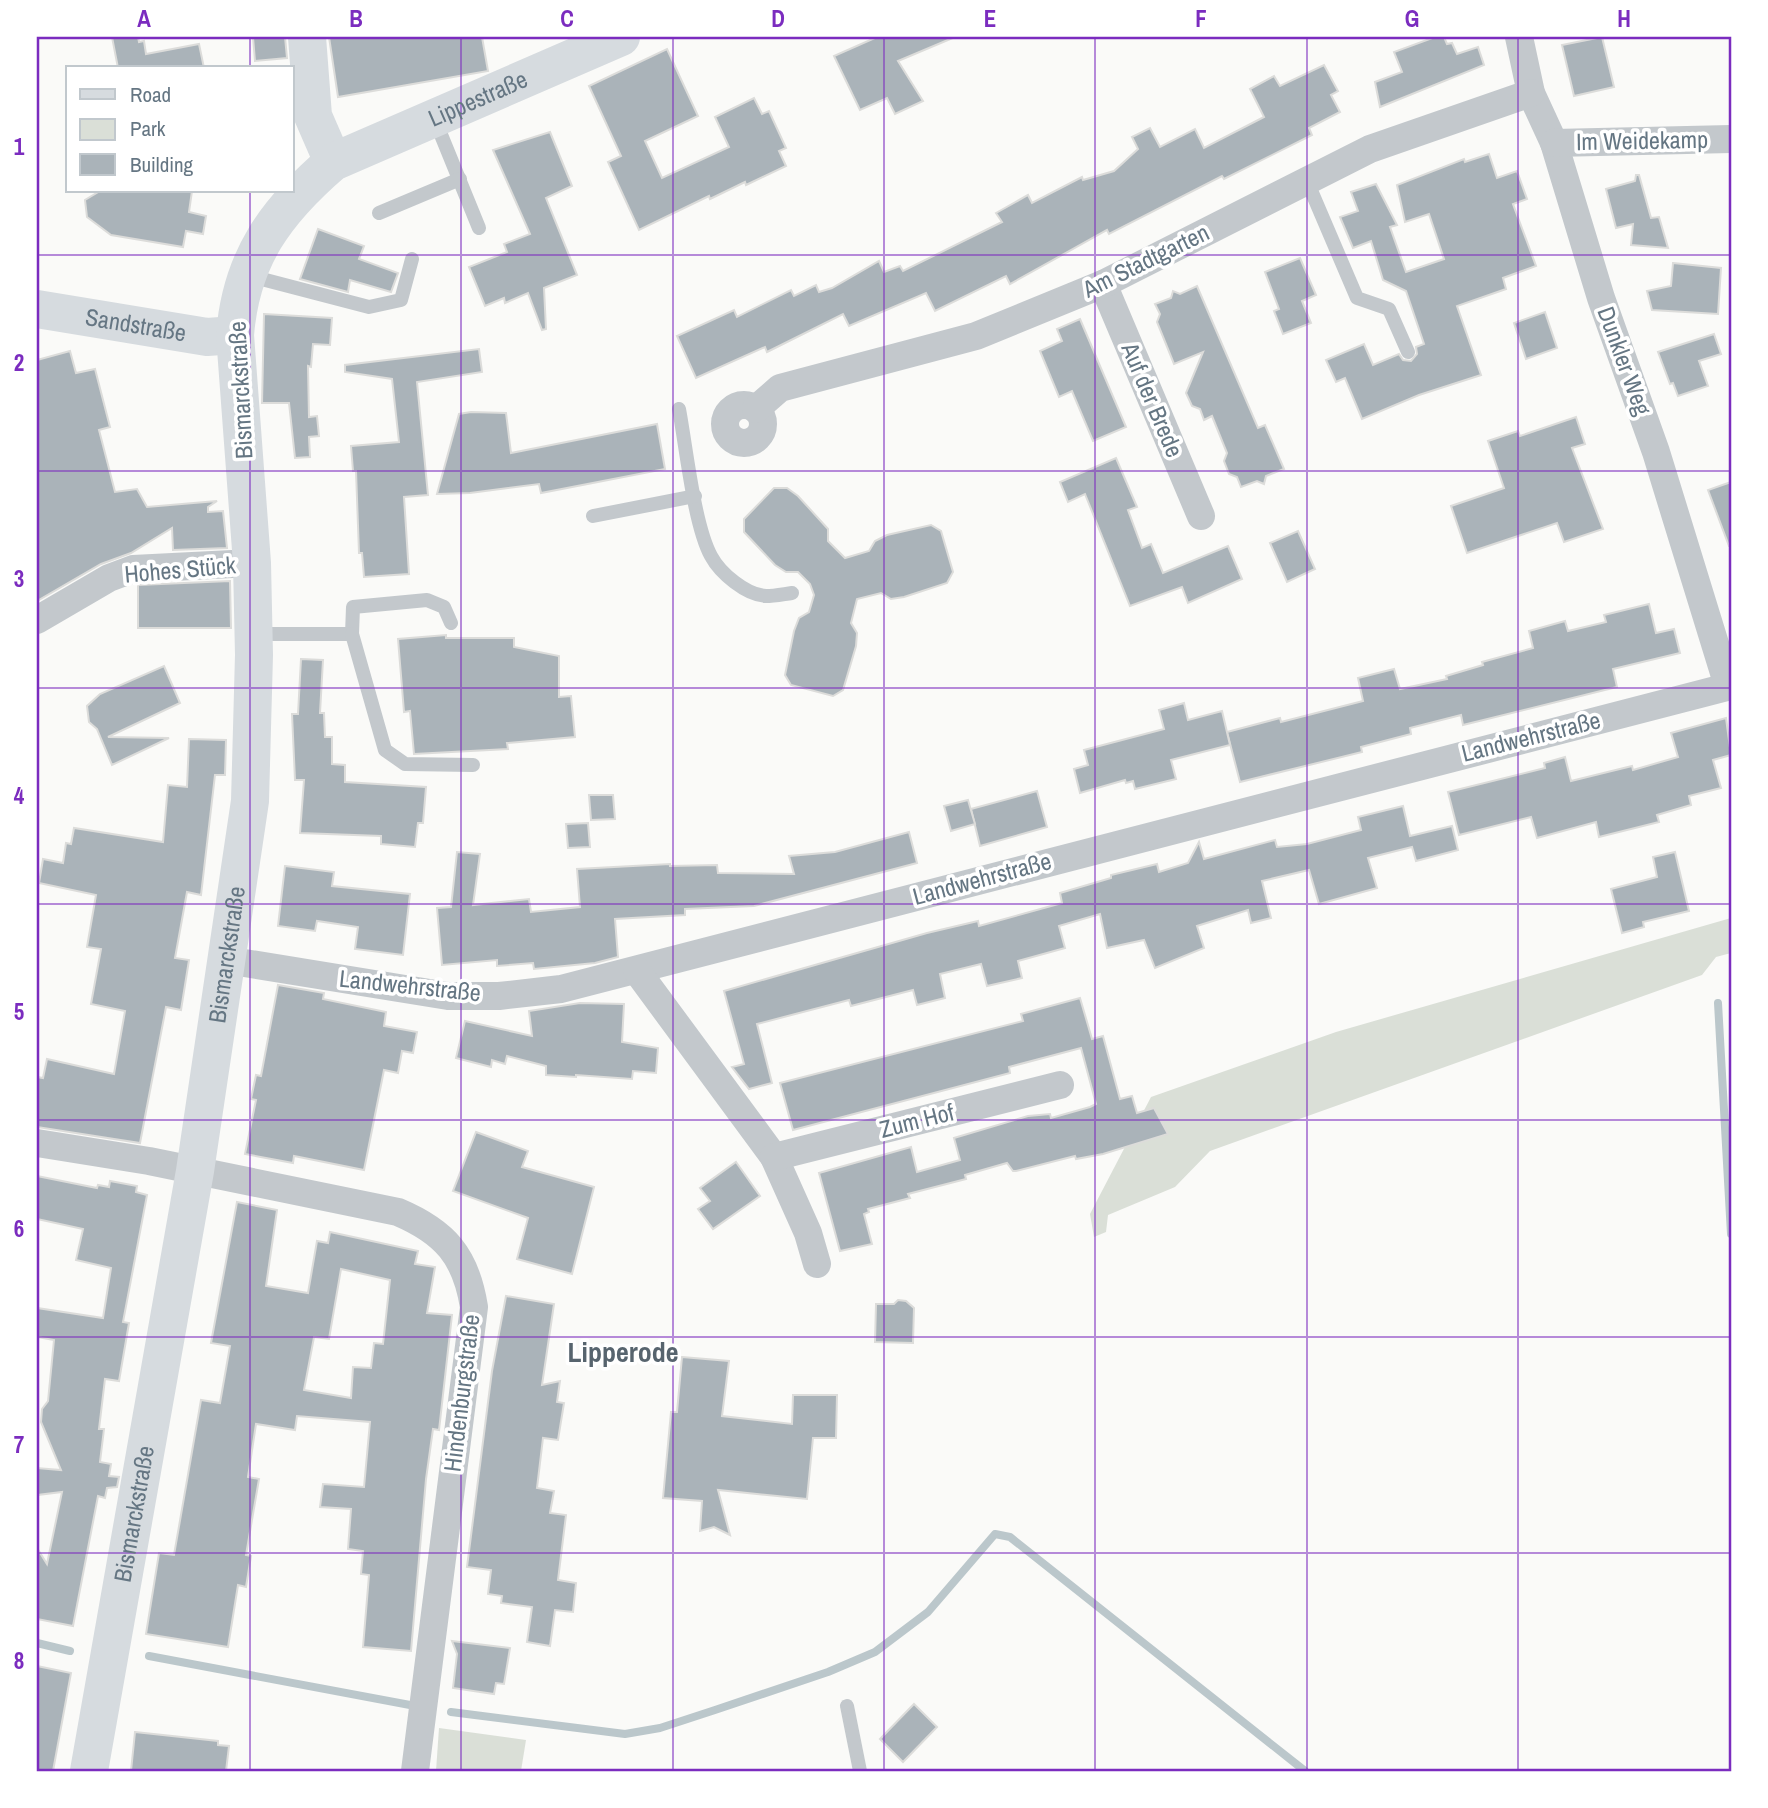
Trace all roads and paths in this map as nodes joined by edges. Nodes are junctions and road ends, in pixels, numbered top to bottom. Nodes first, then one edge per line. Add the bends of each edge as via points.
1 (307, 37) edge
2 (621, 37) edge
3 (1519, 37) edge
4 (1531, 93) junction
5 (435, 118) junction
6 (1731, 139) edge
7 (1553, 144) junction
8 (334, 162) junction
9 (460, 179) junction
10 (1307, 181) junction
11 (379, 213) dead end
12 (479, 228) dead end
13 (412, 259) dead end
14 (245, 275) junction
15 (1103, 285) junction
16 (37, 309) edge
17 (236, 335) junction
18 (1408, 352) dead end
19 (679, 409) dead end
20 (756, 409) dead end
21 (695, 496) junction
22 (593, 516) dead end
23 (1201, 516) dead end
24 (251, 563) junction
25 (792, 593) dead end
26 (37, 620) edge
27 (451, 623) dead end
28 (253, 634) junction
29 (352, 634) junction
30 (1730, 686) edge
31 (473, 765) dead end
32 (226, 960) junction
33 (637, 971) junction
34 (1060, 1085) dead end
35 (37, 1143) edge
36 (774, 1157) junction
37 (195, 1171) junction
38 (817, 1264) dead end
39 (848, 1706) dead end
40 (89, 1771) edge
41 (415, 1771) edge
42 (860, 1771) edge

1 - 8 main road via 313,116
2 - 5 main road, Lippestraße
3 - 4 street, Dunkler Weg
4 - 7 street, Dunkler Weg
4 - 10 street, Am Stadtgarten via 1370,149
5 - 8 main road, Lippestraße
5 - 9 lane
6 - 7 street, Im Weidekamp
7 - 30 street, Dunkler Weg
8 - 14 main road, Bismarckstraße via 298,192 269,229
9 - 11 lane
9 - 12 lane
10 - 15 street, Am Stadtgarten
10 - 18 lane via 1357,298 1389,309
13 - 14 lane via 401,300 369,307
14 - 17 main road, Bismarckstraße
15 - 20 street, Am Stadtgarten via 975,336 780,388
15 - 23 street, Auf der Brede
16 - 17 main road, Sandstraße via 207,337
17 - 24 main road, Bismarckstraße
19 - 21 lane
21 - 22 lane
21 - 25 lane via 706,547 718,567 745,589 764,596
24 - 26 street, Hohes Stück via 133,569
24 - 28 main road, Bismarckstraße
27 - 29 lane via 444,607 427,600 352,607
28 - 29 lane
28 - 32 main road, Bismarckstraße via 250,801
29 - 31 lane via 385,750 405,764
30 - 33 street, Landwehrstraße
32 - 33 street, Landwehrstraße via 447,996 561,989
32 - 37 main road, Bismarckstraße
33 - 36 street
34 - 36 street, Zum Hof
35 - 37 street, Hindenburgstraße
36 - 38 street
37 - 40 main road, Bismarckstraße
37 - 41 street, Hindenburgstraße via 398,1212 426,1224 448,1244 470,1282 474,1307
39 - 42 lane

